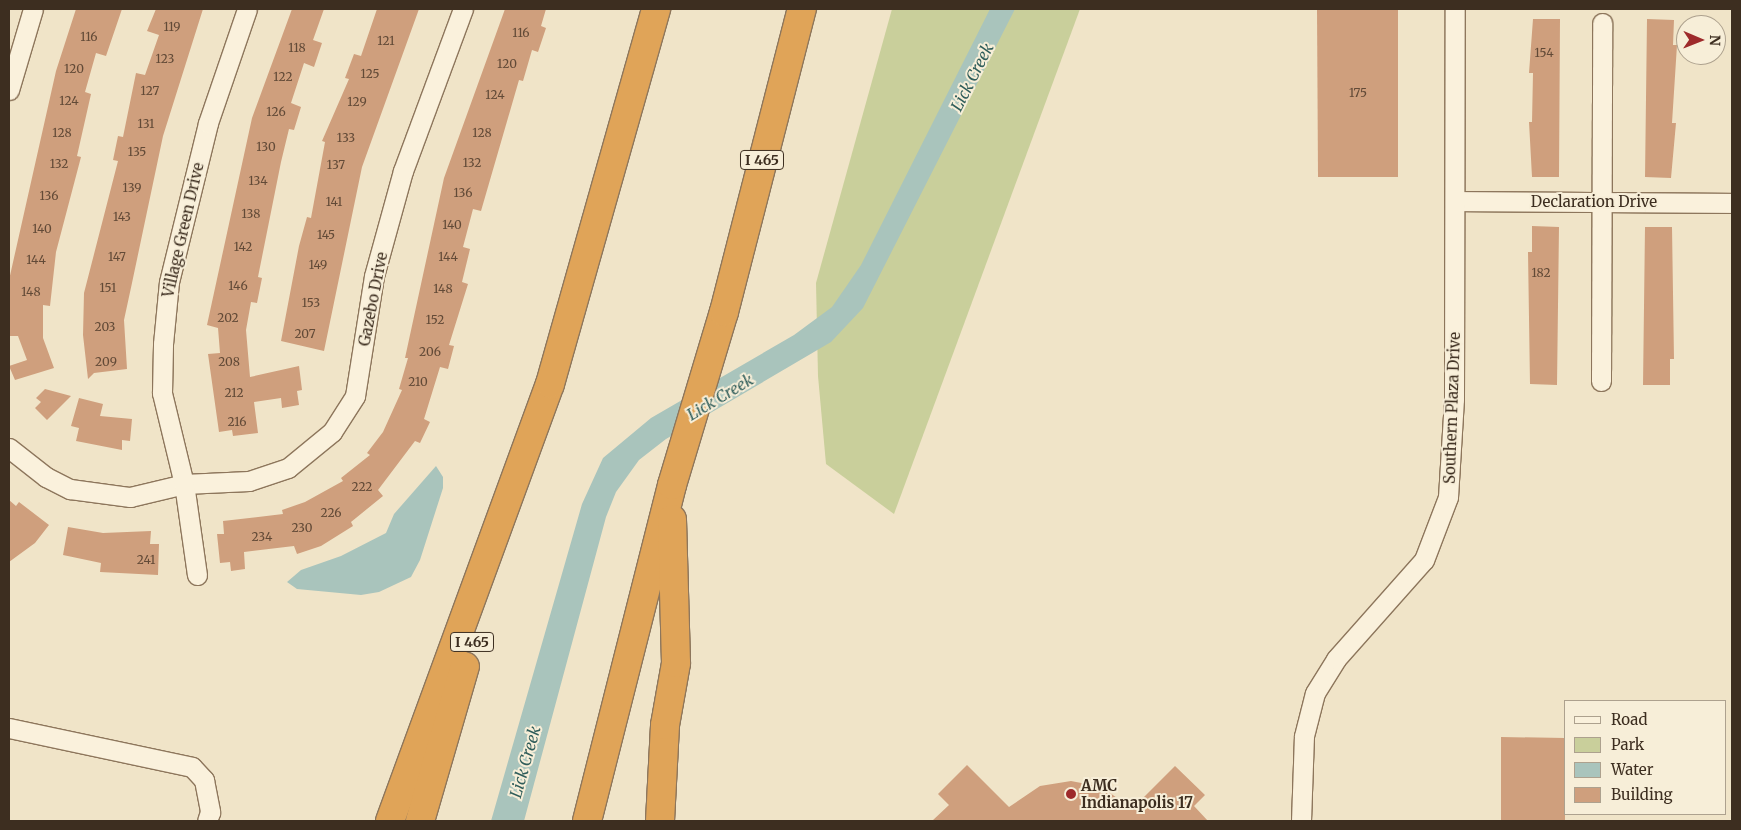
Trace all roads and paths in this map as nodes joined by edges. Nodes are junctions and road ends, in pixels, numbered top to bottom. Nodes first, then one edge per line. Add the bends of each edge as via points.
1 (33, 9) edge
2 (247, 9) edge
3 (463, 9) edge
4 (656, 9) edge
5 (802, 9) edge
6 (1455, 9) edge
7 (1602, 23) dead end
8 (9, 90) edge
9 (1455, 201) junction
10 (1601, 202) junction
11 (1732, 202) edge
12 (1600, 382) dead end
13 (9, 448) edge
14 (522, 462) junction
15 (184, 484) junction
16 (672, 485) junction
17 (197, 576) dead end
18 (9, 728) edge
19 (207, 821) edge
20 (390, 821) edge
21 (420, 821) edge
22 (587, 821) edge
23 (660, 821) edge
24 (1301, 821) edge

1 - 8 street
2 - 15 street, Village Green Drive via 210,116 169,282 162,393
3 - 15 street, Gazebo Drive via 403,171 374,276 355,396 332,432 288,468 250,481
4 - 14 highway, I 465 via 550,384
5 - 16 highway, I 465 via 724,312
6 - 9 street, Southern Plaza Drive
7 - 10 street
9 - 10 street, Declaration Drive
9 - 24 street, Southern Plaza Drive via 1454,399 1448,497 1424,560 1336,659 1315,694 1304,736
10 - 11 street, Declaration Drive
10 - 12 street
13 - 15 street, Gazebo Drive via 46,477 70,489 130,497
14 - 20 highway
14 - 21 highway, I 465
15 - 17 street, Village Green Drive
16 - 22 highway, I 465
16 - 23 highway via 676,663 664,733
18 - 19 street via 192,767 204,780 210,812

